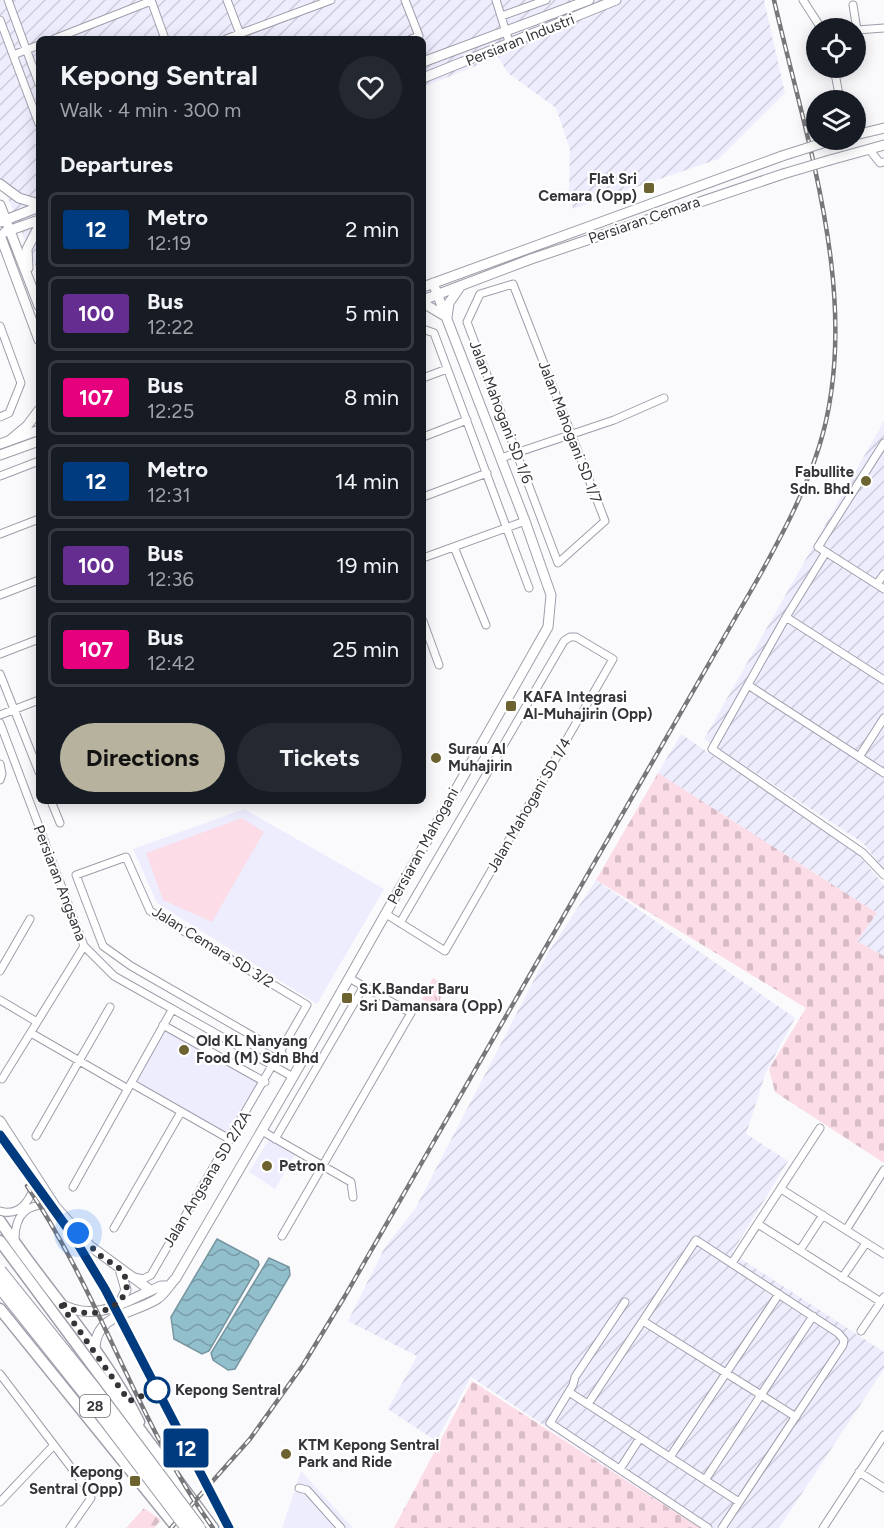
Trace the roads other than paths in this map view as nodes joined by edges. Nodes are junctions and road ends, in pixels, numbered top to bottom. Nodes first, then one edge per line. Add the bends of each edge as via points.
1 (9, 0) edge
2 (227, 0) edge
3 (332, 0) edge
4 (405, 0) edge
5 (496, 0) edge
6 (546, 0) edge
7 (589, 0) edge
8 (616, 0) edge
9 (802, 0) edge
10 (151, 1) edge
11 (853, 5) dead end
12 (502, 16) junction
13 (814, 18) edge
14 (0, 20) edge
15 (884, 28) edge
16 (506, 30) junction
17 (240, 34) junction
18 (62, 36) edge
19 (164, 36) edge
20 (234, 36) edge
21 (419, 36) edge
22 (510, 45) junction
23 (36, 46) edge
24 (27, 50) junction
25 (13, 55) junction
26 (426, 61) edge
27 (36, 76) edge
28 (426, 77) edge
29 (36, 116) edge
30 (884, 128) edge
31 (866, 132) edge
32 (884, 145) edge
33 (806, 148) edge
34 (869, 149) junction
35 (882, 163) edge
36 (0, 184) edge
37 (0, 205) edge
38 (36, 205) edge
39 (36, 207) edge
40 (3, 221) edge
41 (36, 221) edge
42 (36, 230) edge
43 (10, 231) junction
44 (0, 235) edge
45 (29, 279) junction
46 (433, 283) junction
47 (513, 284) joint
48 (462, 285) junction
49 (426, 286) edge
50 (438, 295) junction
51 (36, 298) edge
52 (426, 301) edge
53 (426, 304) edge
54 (447, 318) junction
55 (0, 326) edge
56 (426, 329) edge
57 (36, 332) edge
58 (10, 351) junction
59 (0, 355) edge
60 (447, 369) junction
61 (426, 377) edge
62 (664, 398) dead end
63 (36, 414) edge
64 (0, 417) edge
65 (467, 420) junction
66 (36, 431) edge
67 (570, 435) junction
68 (426, 436) edge
69 (5, 442) edge
70 (36, 442) edge
71 (884, 443) edge
72 (516, 453) junction
73 (0, 455) edge
74 (501, 458) junction
75 (36, 463) edge
76 (487, 473) junction
77 (0, 476) edge
78 (426, 496) edge
79 (36, 520) edge
80 (521, 522) junction
81 (507, 527) junction
82 (0, 534) edge
83 (454, 547) junction
84 (826, 552) junction
85 (426, 557) edge
86 (558, 563) joint
87 (884, 574) edge
88 (36, 581) edge
89 (881, 586) edge
90 (529, 588) dead end
91 (0, 595) edge
92 (786, 616) junction
93 (486, 625) dead end
94 (426, 629) edge
95 (36, 640) edge
96 (0, 654) edge
97 (439, 664) dead end
98 (0, 674) edge
99 (884, 680) edge
100 (748, 685) junction
101 (36, 701) edge
102 (7, 712) edge
103 (884, 718) edge
104 (0, 723) edge
105 (859, 757) junction
106 (0, 764) edge
107 (36, 766) edge
108 (884, 773) edge
109 (0, 780) edge
110 (52, 804) edge
111 (60, 823) dead end
112 (884, 875) edge
113 (386, 914) junction
114 (30, 919) dead end
115 (400, 923) junction
116 (84, 946) junction
117 (0, 970) edge
118 (349, 978) junction
119 (364, 986) junction
120 (0, 1000) edge
121 (307, 1005) joint
122 (110, 1007) dead end
123 (172, 1010) junction
124 (38, 1022) junction
125 (163, 1025) junction
126 (31, 1033) junction
127 (282, 1053) junction
128 (79, 1061) junction
129 (274, 1066) junction
130 (293, 1077) junction
131 (2, 1079) dead end
132 (265, 1082) junction
133 (129, 1086) junction
134 (181, 1112) junction
135 (0, 1121) edge
136 (820, 1128) dead end
137 (262, 1131) junction
138 (36, 1136) dead end
139 (276, 1139) junction
140 (231, 1140) junction
141 (323, 1166) junction
142 (884, 1170) edge
143 (37, 1179) junction
144 (73, 1187) dead end
145 (781, 1189) junction
146 (353, 1197) dead end
147 (55, 1206) junction
148 (0, 1210) edge
149 (823, 1215) junction
150 (0, 1221) edge
151 (758, 1224) junction
152 (114, 1228) dead end
153 (846, 1230) junction
154 (282, 1236) dead end
155 (0, 1241) edge
156 (866, 1243) junction
157 (15, 1244) junction
158 (800, 1250) junction
159 (884, 1254) edge
160 (734, 1264) junction
161 (120, 1269) junction
162 (0, 1271) edge
163 (132, 1277) junction
164 (842, 1278) junction
165 (169, 1286) junction
166 (0, 1287) edge
167 (150, 1290) junction
168 (779, 1294) junction
169 (882, 1299) edge
170 (59, 1302) junction
171 (625, 1302) dead end
172 (120, 1304) junction
173 (0, 1309) edge
174 (813, 1316) junction
175 (643, 1321) junction
176 (861, 1330) dead end
177 (94, 1349) junction
178 (726, 1372) junction
179 (0, 1374) edge
180 (104, 1383) junction
181 (569, 1392) junction
182 (761, 1394) junction
183 (75, 1402) junction
184 (588, 1404) junction
185 (796, 1417) junction
186 (884, 1435) edge
187 (640, 1438) junction
188 (150, 1443) junction
189 (53, 1446) junction
190 (670, 1457) junction
191 (620, 1470) junction
192 (859, 1472) junction
193 (705, 1480) junction
194 (299, 1488) dead end
195 (884, 1488) edge
196 (0, 1502) edge
197 (739, 1502) junction
198 (70, 1528) edge
199 (177, 1528) edge
200 (187, 1528) edge
201 (199, 1528) edge
202 (213, 1528) edge
203 (341, 1528) edge
204 (708, 1528) edge
205 (722, 1528) edge
206 (823, 1528) edge

1 - 24 street
2 - 17 street
3 - 17 street
4 - 21 street
5 - 12 street
6 - 12 street
7 - 16 main road, Persiaran Industri
8 - 22 main road, Persiaran Industri
9 - 13 street
10 - 18 street
10 - 19 street
11 - 15 street via 857,30
12 - 16 street
14 - 25 street
16 - 22 street
16 - 26 main road, Persiaran Industri
17 - 20 street
22 - 28 main road, Persiaran Industri
23 - 24 street
24 - 25 street
24 - 27 street
25 - 29 street
30 - 31 main road
32 - 34 main road, Persiaran Cemara
33 - 46 main road, Persiaran Cemara, bridge
34 - 35 street
34 - 48 main road, Persiaran Cemara, bridge via 783,174
36 - 38 main road
37 - 40 main road
39 - 40 main road
40 - 43 main road
41 - 43 main road
42 - 45 main road via 27,249
43 - 44 main road
43 - 45 main road
44 - 57 main road
45 - 51 main road
46 - 49 main road, Persiaran Cemara
46 - 50 main road, Persiaran Mahogani
47 - 67 street, Jalan Mahogani SD 1/7
47 - 72 street, Jalan Mahogani SD 1/6 via 480,294 467,322
48 - 50 main road, Persiaran Cemara
48 - 54 main road via 449,303
50 - 52 main road, Persiaran Cemara
50 - 54 main road, Persiaran Mahogani
53 - 54 main road
54 - 74 main road, Persiaran Mahogani
55 - 58 street
56 - 60 street via 434,333
58 - 59 street
58 - 64 street via 21,382 9,413
60 - 61 street
60 - 65 street
62 - 67 street
63 - 69 main road
65 - 68 street
65 - 76 street
66 - 69 main road
67 - 72 street
67 - 86 street, Jalan Mahogani SD 1/7 via 605,521
70 - 73 main road
71 - 84 street via 818,547
72 - 74 street
72 - 86 street, Jalan Mahogani SD 1/6
74 - 80 main road, Persiaran Mahogani
75 - 77 street
76 - 78 street
76 - 81 street
79 - 82 street
80 - 81 street
80 - 113 main road, Persiaran Mahogani via 551,595 548,627
81 - 83 street
81 - 90 street
83 - 85 street
83 - 93 street
84 - 89 street
84 - 92 street
87 - 89 street
88 - 91 street
92 - 99 street
92 - 100 street
94 - 97 street
95 - 96 street
98 - 102 street
100 - 105 street
100 - 112 street via 712,749 863,853
101 - 102 street
102 - 107 street
103 - 105 street
104 - 116 street, Persiaran Angsana
105 - 108 street
106 - 109 street
110 - 111 street
113 - 115 street
113 - 118 main road, Persiaran Mahogani
114 - 117 street
115 - 115 street, Jalan Mahogani SD 1/4 via 564,641 576,637 613,659 445,951
116 - 123 street, Persiaran Angsana via 114,976
116 - 124 street
118 - 119 street
118 - 130 main road, Persiaran Mahogani
119 - 139 street
119 - 141 street via 411,1013
120 - 124 street
121 - 127 street, Jalan Angsana SD 2/2A
121 - 127 street, Jalan Cemara SD 3/2 via 150,911 126,857 76,875 103,946
122 - 128 street
123 - 125 street
123 - 129 street, Persiaran Angsana
124 - 126 street
125 - 132 street
125 - 133 street
126 - 128 street
126 - 131 street
127 - 129 street, Jalan Angsana SD 2/2A
128 - 133 street
128 - 138 street
129 - 130 street, Persiaran Angsana
129 - 132 street, Jalan Angsana SD 2/2A
130 - 137 main road, Persiaran Mahogani
132 - 140 street, Jalan Angsana SD 2/2A
133 - 134 street
133 - 144 street
134 - 140 street
134 - 152 street
135 - 143 main road
136 - 145 street
137 - 139 street
137 - 165 main road, Persiaran Mahogani
139 - 141 street
140 - 163 street, Jalan Angsana SD 2/2A via 151,1275 143,1279
141 - 146 street via 351,1182
141 - 154 street
142 - 153 street
143 - 147 main road
143 - 148 street via 28,1202 15,1211
145 - 149 street
145 - 151 street
147 - 157 street via 41,1203 18,1217
147 - 161 main road via 90,1246
149 - 153 street
149 - 158 street
150 - 157 main road
151 - 158 street
151 - 160 street
153 - 156 street
155 - 180 main road
156 - 159 street
156 - 164 street
157 - 170 main road
158 - 164 street
160 - 168 street
160 - 175 street via 696,1240
161 - 163 main road
161 - 172 main road via 126,1290
162 - 201 highway, 28, bridge
163 - 167 main road
164 - 169 street
165 - 167 main road
165 - 177 main road, Persiaran Mahogani via 154,1301 106,1321 96,1333
166 - 200 highway, 28, bridge
167 - 172 main road
168 - 174 street
168 - 178 street
169 - 176 street
170 - 172 main road via 85,1313
170 - 177 main road
171 - 181 street
173 - 183 main road
174 - 182 street
174 - 185 street via 842,1336 843,1345
175 - 178 street
175 - 184 street
177 - 188 main road via 129,1401
178 - 182 street
178 - 190 street
179 - 189 street
180 - 183 main road via 95,1401
180 - 188 main road
181 - 184 street
181 - 191 street via 550,1423
182 - 185 street
182 - 193 street
183 - 199 main road
184 - 187 street
185 - 197 street
186 - 192 street
187 - 190 street
187 - 191 street
188 - 202 main road
189 - 196 street
189 - 198 street via 91,1498
190 - 193 street
191 - 204 street
192 - 195 street
192 - 206 street
193 - 197 street
194 - 203 street via 307,1490
197 - 205 street

